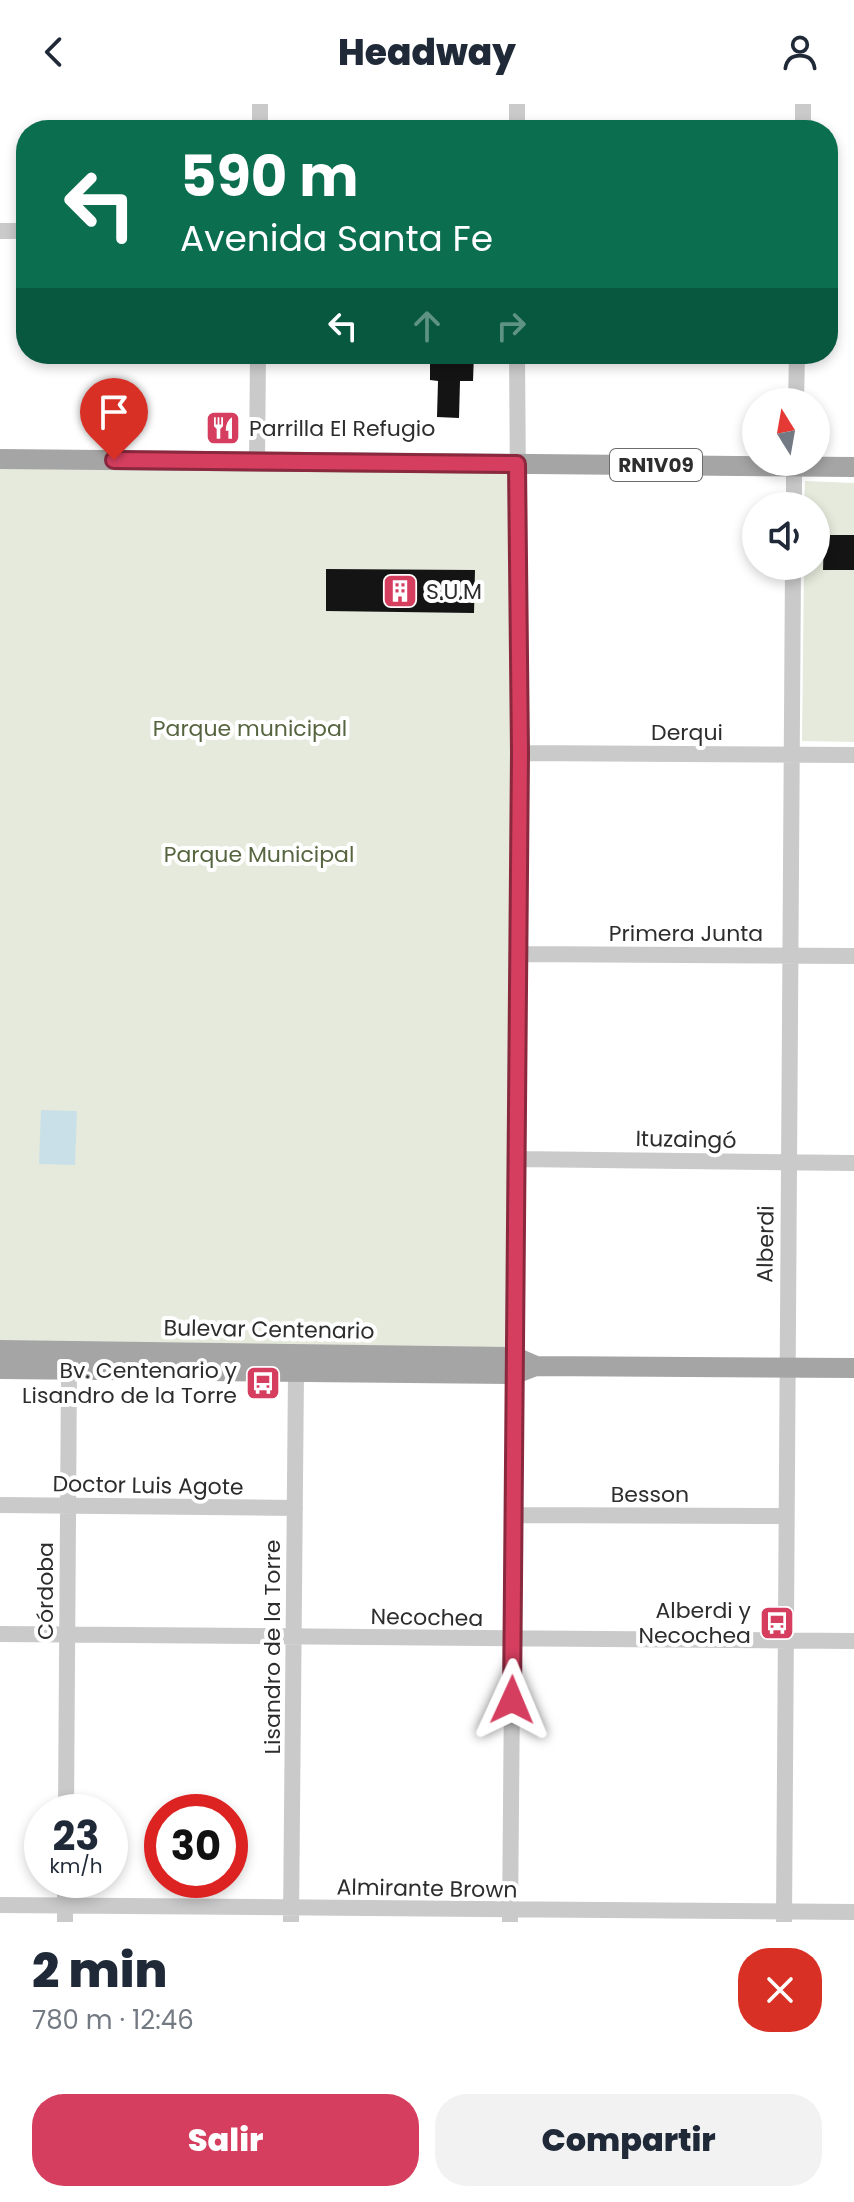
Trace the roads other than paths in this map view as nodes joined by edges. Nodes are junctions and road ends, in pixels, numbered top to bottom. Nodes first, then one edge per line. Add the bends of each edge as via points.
1 (258, 364) edge
2 (517, 364) edge
3 (797, 364) edge
4 (796, 388) edge
5 (0, 459) edge
6 (257, 462) junction
7 (517, 464) junction
8 (742, 464) edge
9 (830, 466) edge
10 (854, 467) edge
11 (793, 580) edge
12 (520, 753) junction
13 (792, 754) junction
14 (854, 755) edge
15 (518, 954) junction
16 (790, 956) junction
17 (854, 956) edge
18 (517, 1159) junction
19 (788, 1162) junction
20 (854, 1163) edge
21 (0, 1350) edge
22 (515, 1365) junction
23 (786, 1367) junction
24 (854, 1368) edge
25 (0, 1369) edge
26 (69, 1370) junction
27 (296, 1372) junction
28 (0, 1505) edge
29 (68, 1506) junction
30 (295, 1508) junction
31 (514, 1515) junction
32 (786, 1516) junction
33 (0, 1634) edge
34 (67, 1634) junction
35 (294, 1637) junction
36 (785, 1639) junction
37 (512, 1640) junction
38 (854, 1641) edge
39 (66, 1794) edge
40 (0, 1905) edge
41 (854, 1912) edge
42 (65, 1914) edge
43 (291, 1915) edge
44 (510, 1917) edge
45 (784, 1917) edge

1 - 6 street
2 - 7 street
3 - 4 street
5 - 6 main road, RN1V09
6 - 7 main road, RN1V09
7 - 8 main road, RN1V09
7 - 12 street
9 - 10 main road, RN1V09
11 - 13 street, Alberdi
12 - 13 street, Derqui
12 - 15 street
13 - 14 street, Derqui
13 - 16 street, Alberdi
15 - 16 street, Primera Junta
15 - 18 street
16 - 17 street, Primera Junta
16 - 19 street, Alberdi
18 - 19 street, Ituzaingó
18 - 22 street
19 - 20 street, Ituzaingó
19 - 23 street, Alberdi
21 - 22 main road, Bulevar Centenario
22 - 23 main road, Bulevar Centenario
22 - 27 main road, Bulevar Centenario
22 - 31 street
23 - 24 main road, Bulevar Centenario
23 - 32 street, Alberdi
25 - 26 main road, Bulevar Centenario
26 - 27 main road, Bulevar Centenario
26 - 29 street, Córdoba
27 - 30 street, Lisandro de la Torre
28 - 29 street, Doctor Luis Agote
29 - 30 street, Doctor Luis Agote
29 - 34 street, Córdoba
30 - 35 street, Lisandro de la Torre
31 - 32 street, Besson
31 - 37 street
32 - 36 street, Alberdi
33 - 34 street, Necochea
34 - 35 street, Necochea
34 - 39 street, Córdoba
35 - 37 street, Necochea
35 - 43 street, Lisandro de la Torre
36 - 37 street, Necochea
36 - 38 street, Necochea
36 - 45 street, Alberdi
37 - 44 street
40 - 42 street, Almirante Brown
41 - 45 street, Almirante Brown
42 - 43 street, Almirante Brown
43 - 44 street, Almirante Brown
44 - 45 street, Almirante Brown

